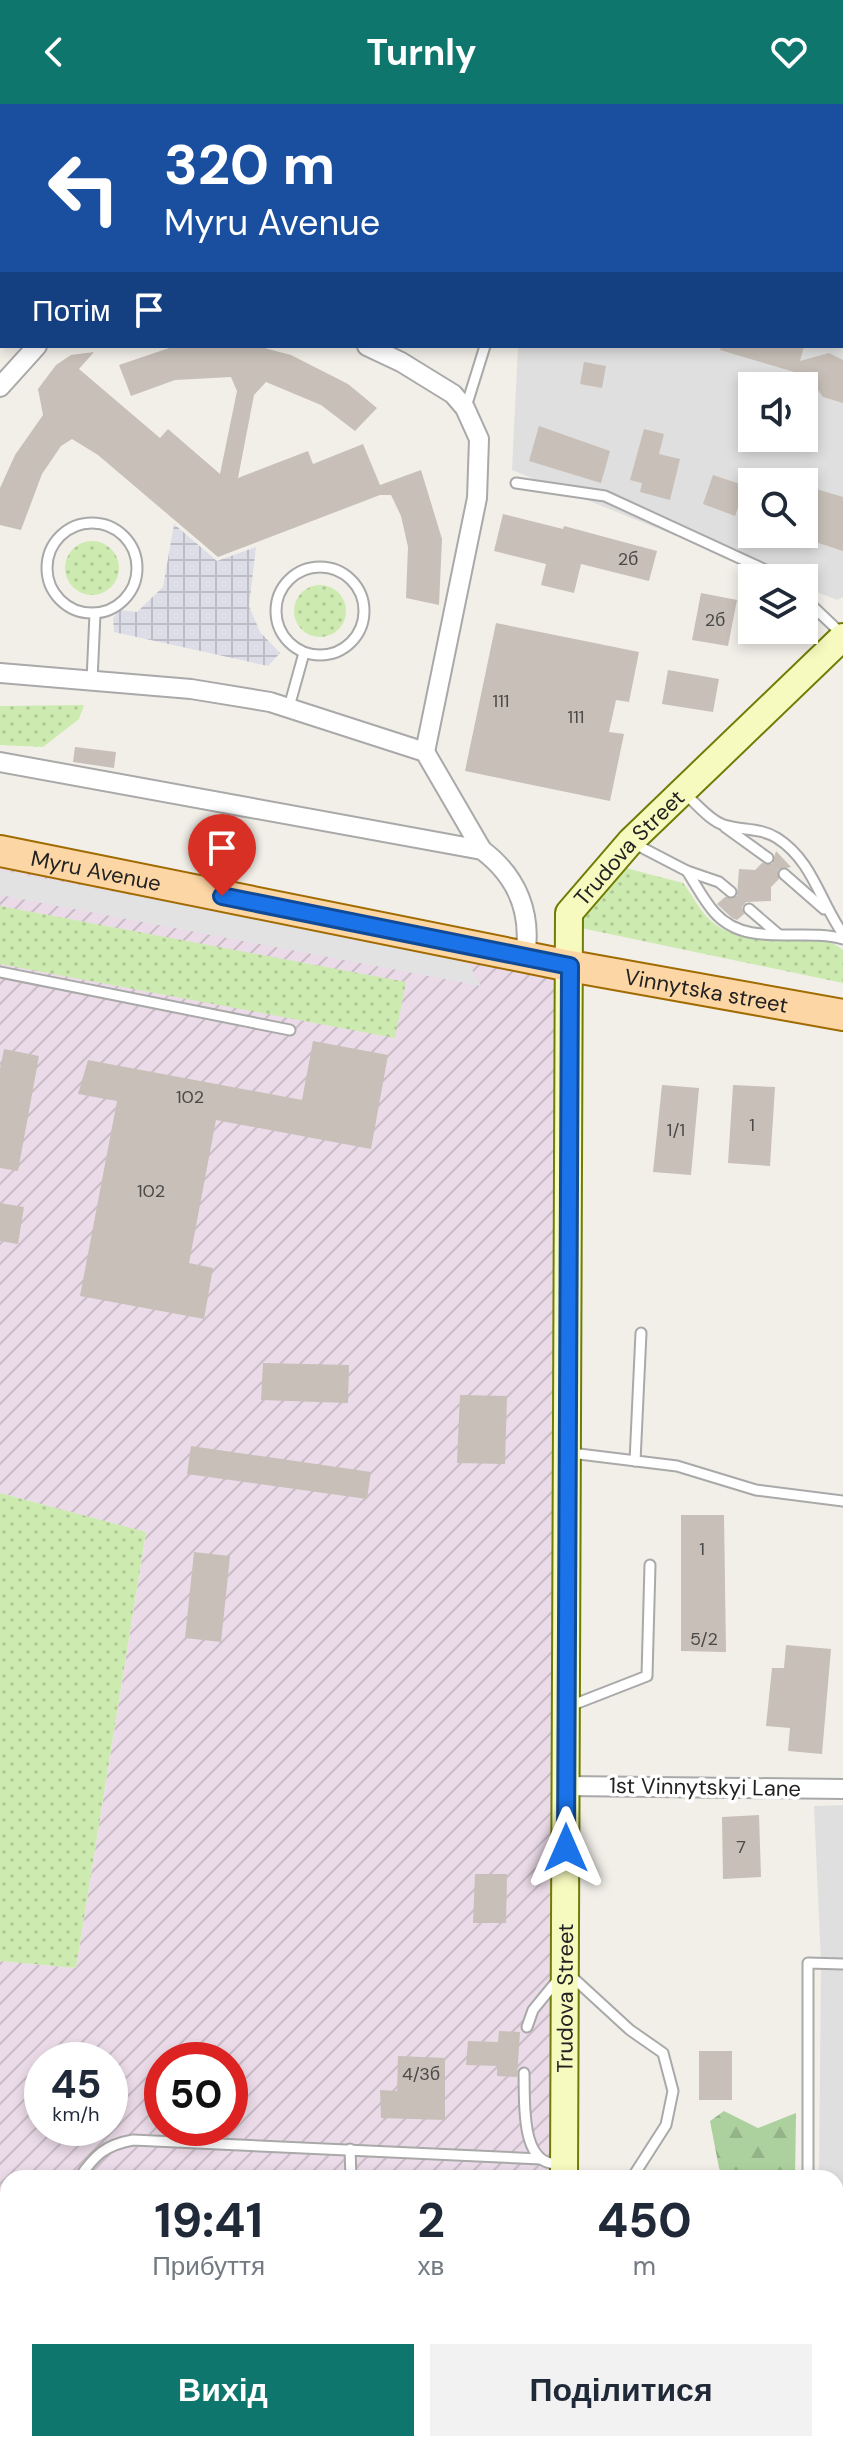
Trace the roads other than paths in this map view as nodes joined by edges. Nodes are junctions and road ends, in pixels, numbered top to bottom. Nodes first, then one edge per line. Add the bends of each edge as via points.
1 (35, 348) edge
2 (371, 348) edge
3 (484, 348) edge
4 (0, 387) edge
5 (465, 408) junction
6 (516, 483) dead end
7 (753, 564) edge
8 (818, 612) edge
9 (95, 614) junction
10 (843, 636) edge
11 (304, 653) junction
12 (0, 673) edge
13 (92, 680) junction
14 (289, 707) junction
15 (425, 752) junction
16 (0, 762) edge
17 (682, 792) junction
18 (722, 825) junction
19 (631, 841) junction
20 (0, 851) edge
21 (489, 855) junction
22 (768, 858) dead end
23 (687, 871) junction
24 (784, 874) dead end
25 (731, 892) dead end
26 (749, 909) dead end
27 (826, 910) junction
28 (778, 934) junction
29 (843, 936) edge
30 (525, 957) junction
31 (570, 966) junction
32 (0, 972) edge
33 (843, 1015) edge
34 (290, 1030) dead end
35 (641, 1333) dead end
36 (568, 1452) junction
37 (635, 1461) junction
38 (843, 1501) edge
39 (650, 1565) dead end
40 (566, 1707) junction
41 (566, 1786) junction
42 (843, 1789) edge
43 (843, 1964) edge
44 (565, 1970) junction
45 (527, 2027) dead end
46 (524, 2073) dead end
47 (350, 2149) junction
48 (556, 2166) edge
49 (85, 2170) edge
50 (351, 2170) edge
51 (637, 2170) edge
52 (808, 2170) edge

1 - 4 street
2 - 5 street via 453,394
3 - 5 lane
5 - 15 street via 479,439 477,498
6 - 7 lane via 605,496
8 - 10 lane
9 - 9 lane via 62,602 47,571 59,538 90,523 123,535 138,566 126,599
9 - 13 lane
10 - 17 main road, Trudova Street
11 - 11 lane via 287,642 277,625 275,605 282,586 296,572 315,566 335,568 352,579 363,596 365,616 358,635 343,649 324,656
11 - 14 lane
12 - 13 street
13 - 14 street via 191,689
14 - 15 street
15 - 21 street
16 - 21 street
17 - 18 lane
17 - 19 main road, Trudova Street
18 - 22 lane
18 - 27 lane via 761,829 780,840 808,867
19 - 23 lane
19 - 31 main road, Trudova Street via 569,913
20 - 30 main road, Myru Avenue
21 - 30 street via 520,892 529,931
23 - 25 lane
23 - 28 lane via 716,915 744,932
24 - 27 lane
26 - 28 lane
27 - 29 lane
28 - 29 lane
30 - 31 main road, Myru Avenue
31 - 33 main road, Vinnytska street
31 - 36 main road, Trudova Street
32 - 34 lane
35 - 37 lane
36 - 37 lane
36 - 40 main road, Trudova Street
37 - 38 lane via 677,1466 756,1490
39 - 40 lane via 647,1676
40 - 41 main road, Trudova Street
41 - 42 street, 1st Vinnytskyi Lane
41 - 44 main road, Trudova Street
43 - 52 lane via 808,1963
44 - 45 lane via 533,2010
44 - 48 main road, Trudova Street
44 - 51 lane via 663,2053 673,2091 666,2125
46 - 48 lane via 527,2140
47 - 48 lane
47 - 49 lane via 133,2140 111,2144
47 - 50 lane

